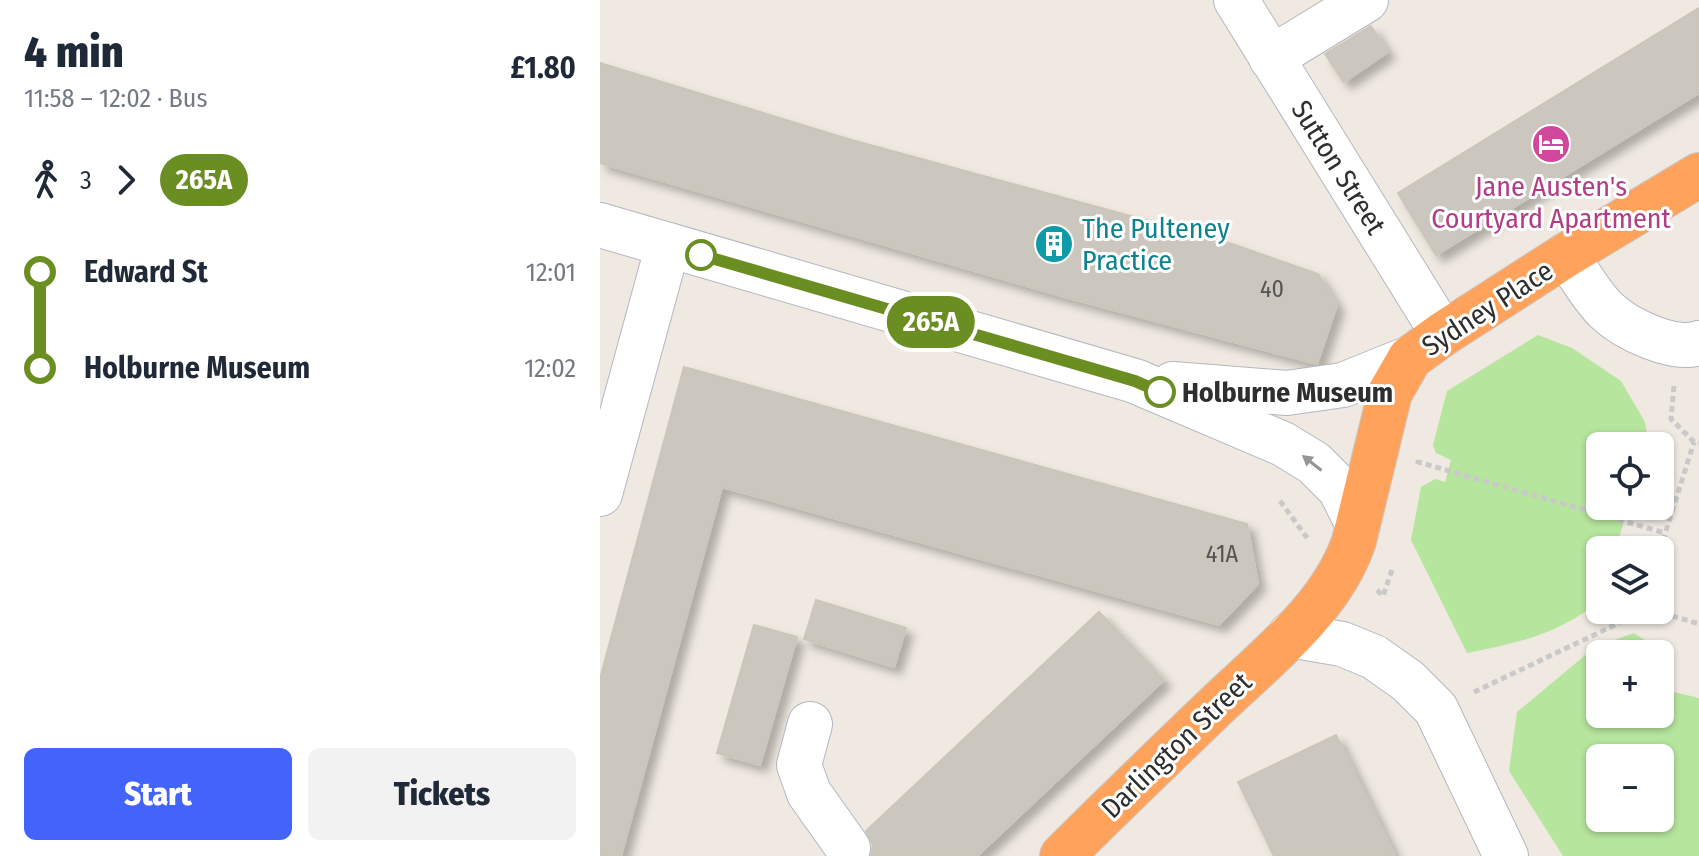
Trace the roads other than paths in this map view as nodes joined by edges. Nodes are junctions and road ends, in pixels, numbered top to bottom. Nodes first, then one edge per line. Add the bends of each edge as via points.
1 (1236, 0) edge
2 (1366, 0) edge
3 (1271, 58) junction
4 (1699, 175) edge
5 (600, 225) edge
6 (668, 245) junction
7 (1566, 255) junction
8 (1688, 345) edge
9 (1426, 346) junction
10 (1135, 381) junction
11 (600, 494) edge
12 (1352, 544) junction
13 (1290, 635) junction
14 (810, 724) dead end
15 (848, 848) dead end
16 (1062, 856) edge
17 (1506, 856) edge

1 - 3 street, Sutton Street
2 - 3 street
3 - 9 street, Sutton Street
4 - 7 highway, Sydney Place
5 - 6 street
6 - 10 street
6 - 11 street
7 - 8 street via 1608,312 1647,336
7 - 9 highway, Sydney Place
9 - 10 street via 1343,385 1287,393
9 - 12 highway, Sydney Place via 1390,393
12 -> 10 street via 1340,489 1314,463 1283,444
12 - 13 highway, Sydney Place via 1334,584
13 - 16 highway, Darlington Street
13 - 17 street via 1342,644 1374,657 1436,709
14 - 15 street via 799,765 809,793

